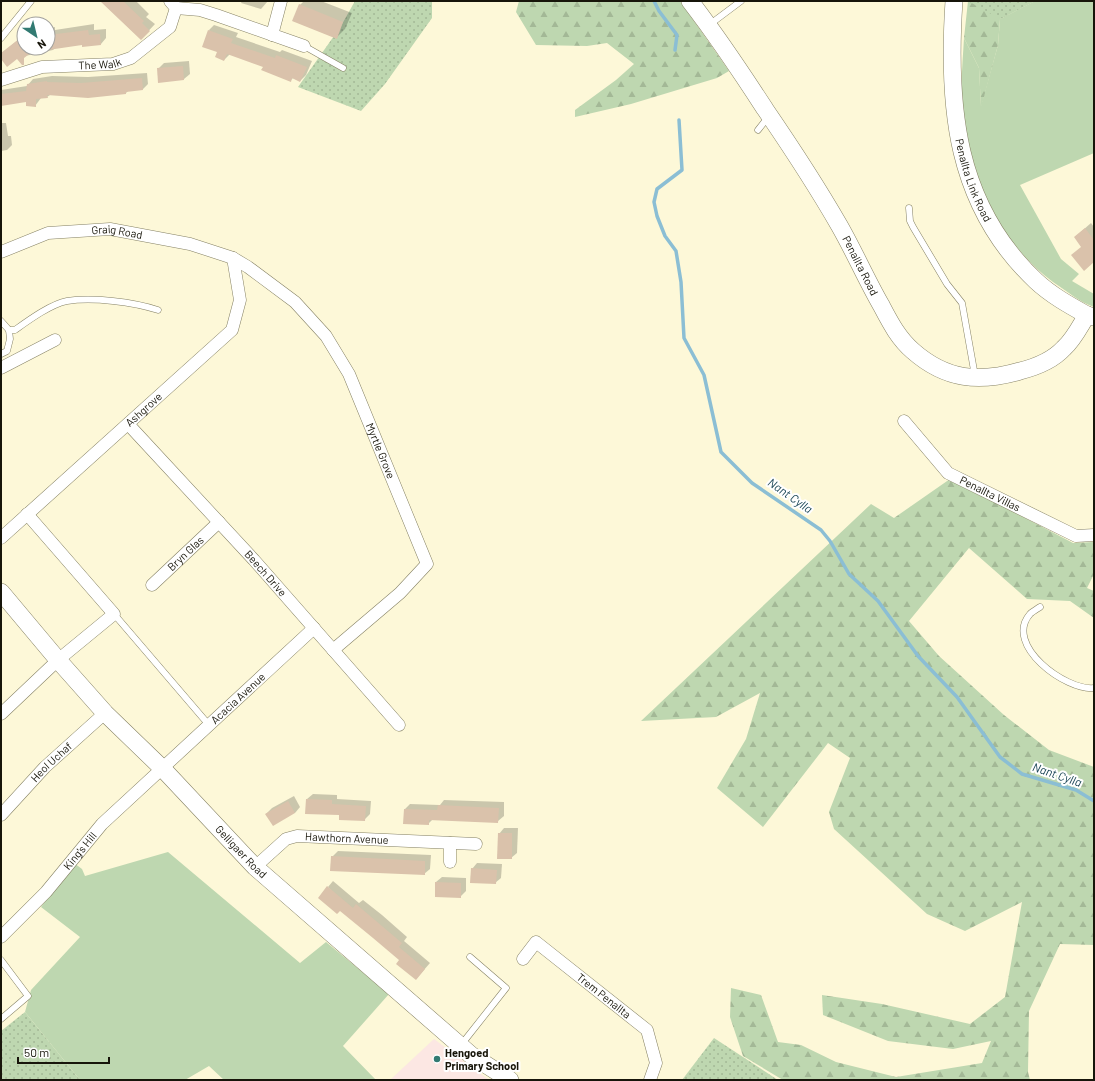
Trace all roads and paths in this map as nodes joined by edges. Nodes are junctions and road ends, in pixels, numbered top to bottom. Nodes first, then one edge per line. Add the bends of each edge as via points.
1 (31, 1) edge
2 (281, 1) edge
3 (690, 1) edge
4 (741, 1) edge
5 (954, 1) edge
6 (173, 5) edge
7 (709, 25) junction
8 (272, 35) junction
9 (1, 38) edge
10 (304, 46) joint
11 (343, 68) dead end
12 (1, 80) edge
13 (770, 115) junction
14 (758, 130) dead end
15 (909, 208) dead end
16 (1, 252) edge
17 (233, 258) junction
18 (158, 310) dead end
19 (1090, 316) edge
20 (1, 321) edge
21 (9, 330) junction
22 (55, 340) dead end
23 (1, 354) edge
24 (1, 368) edge
25 (975, 378) junction
26 (904, 421) dead end
27 (128, 424) junction
28 (27, 514) junction
29 (218, 522) junction
30 (1094, 535) edge
31 (1, 538) edge
32 (152, 585) dead end
33 (3, 599) edge
34 (1040, 607) dead end
35 (114, 614) junction
36 (314, 628) junction
37 (333, 650) junction
38 (58, 660) junction
39 (1094, 688) edge
40 (105, 713) junction
41 (1, 714) edge
42 (209, 725) junction
43 (399, 725) dead end
44 (163, 769) junction
45 (1, 815) edge
46 (450, 843) junction
47 (476, 844) dead end
48 (450, 862) dead end
49 (254, 867) junction
50 (1, 937) edge
51 (470, 957) dead end
52 (523, 959) dead end
53 (1, 960) edge
54 (1, 1020) edge
55 (461, 1046) junction
56 (510, 1080) edge
57 (650, 1080) edge

1 - 9 lane
2 - 8 street
3 - 7 street, Penallta Road
4 - 7 lane
5 - 19 street, Penallta Link Road via 951,44 952,93 958,140 969,178 983,211 1002,244 1036,282
6 - 8 street, The Walk via 200,10
6 - 12 street, The Walk via 170,26 131,58 113,64 42,67
7 - 13 street, Penallta Road
8 - 10 street, The Walk
10 - 11 lane
13 - 14 lane
13 - 25 street, Penallta Road via 840,226 896,333 924,361 939,370
15 - 25 lane via 913,227 962,304
16 - 17 street, Graig Road via 48,233 110,229 190,244
17 - 27 street, Ashgrove via 240,300 232,330
17 - 37 street, Myrtle Grove via 295,302 326,336 349,374 427,564 400,593
18 - 21 lane via 143,305 90,300 66,301 15,330
19 - 25 street, Penallta Road via 1064,348 1052,358 1034,367 1012,373
20 - 21 lane
21 - 23 lane via 9,345 7,351
22 - 24 street
26 - 30 street, Penallta Villas via 948,473 1076,536
27 - 28 street, Ashgrove
27 - 29 street, Beech Drive
28 - 31 street, Ashgrove
28 - 35 street
29 - 32 street, Bryn Glas
29 - 36 street, Beech Drive
33 - 38 street, Gelligaer Road
34 - 39 lane via 1030,614 1025,626 1025,639 1032,654 1049,670 1070,684 1081,688
35 - 38 street
35 - 42 lane
36 - 37 street, Beech Drive
36 - 42 street, Acacia Avenue
37 - 43 street, Beech Drive
38 - 40 street, Gelligaer Road
38 - 41 street
40 - 44 street, Gelligaer Road
40 - 45 street, Heol Uchaf via 46,766
42 - 44 street, Acacia Avenue
44 - 49 street, Gelligaer Road
44 - 50 street, King's Hill via 102,824 46,892
46 - 47 street, Hawthorn Avenue
46 - 48 street
46 - 49 street, Hawthorn Avenue via 298,836 286,839
49 - 55 street, Gelligaer Road
51 - 55 lane via 506,988
52 - 57 street, Trem Penallta via 536,942 647,1030 656,1063
53 - 54 lane via 28,996
55 - 56 street, Gelligaer Road

